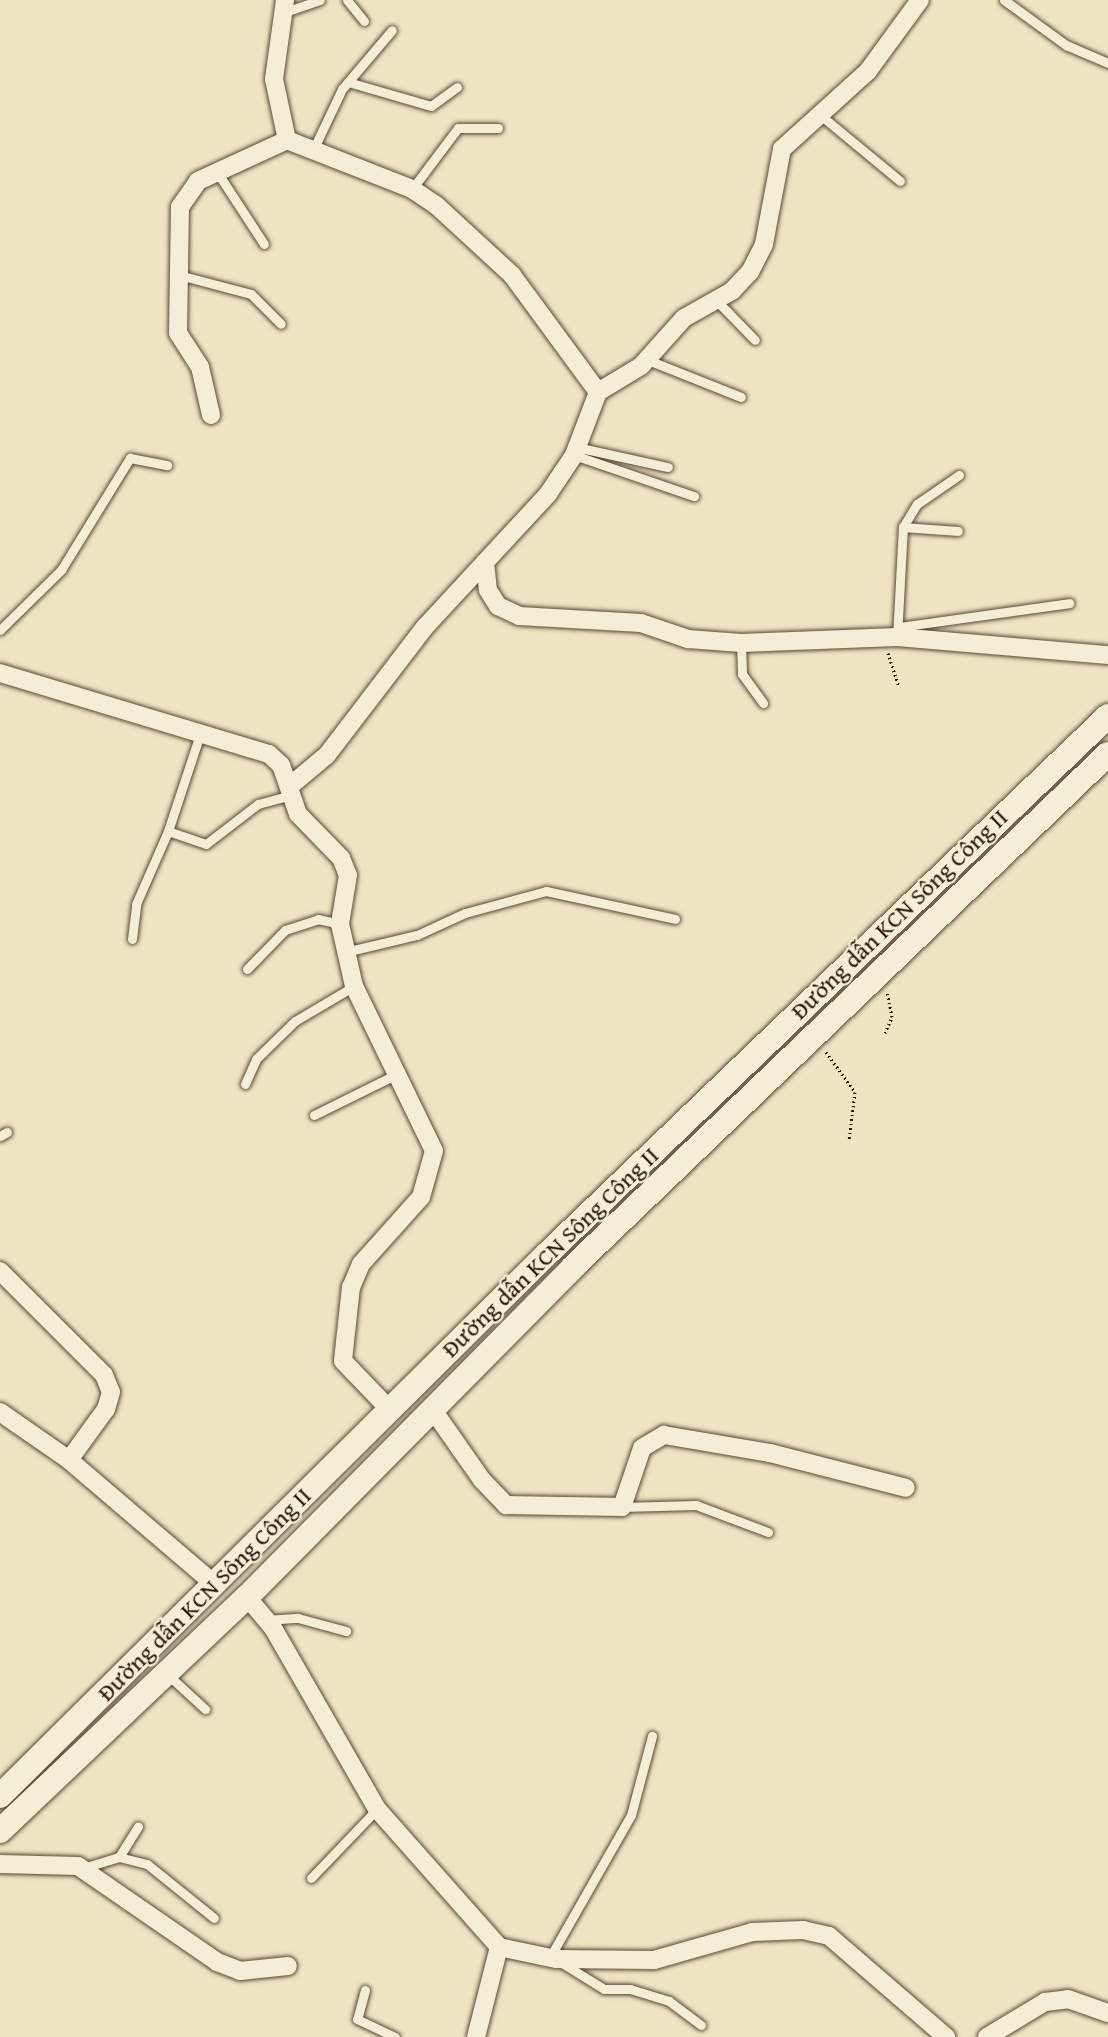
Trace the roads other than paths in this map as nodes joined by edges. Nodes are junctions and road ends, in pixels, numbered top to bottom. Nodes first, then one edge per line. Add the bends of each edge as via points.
1 (320, 0) edge
2 (347, 0) edge
3 (920, 0) edge
4 (1004, 0) edge
5 (283, 6) edge
6 (364, 21) dead end
7 (392, 30) dead end
8 (1108, 63) edge
9 (348, 81) junction
10 (457, 87) dead end
11 (819, 114) junction
12 (498, 128) dead end
13 (287, 140) junction
14 (313, 150) junction
15 (217, 172) junction
16 (900, 181) dead end
17 (412, 189) junction
18 (264, 244) dead end
19 (179, 275) junction
20 (715, 299) junction
21 (281, 324) dead end
22 (755, 340) dead end
23 (648, 360) junction
24 (598, 392) junction
25 (741, 398) dead end
26 (211, 415) dead end
27 (575, 451) junction
28 (168, 465) dead end
29 (668, 467) dead end
30 (959, 475) dead end
31 (694, 496) dead end
32 (903, 527) junction
33 (958, 531) dead end
34 (485, 562) junction
35 (1069, 603) dead end
36 (0, 630) edge
37 (895, 634) junction
38 (741, 643) junction
39 (1108, 655) edge
40 (0, 673) edge
41 (763, 703) dead end
42 (1108, 717) edge
43 (200, 734) junction
44 (1108, 754) edge
45 (290, 790) junction
46 (1026, 791) junction
47 (1047, 813) junction
48 (168, 831) junction
49 (675, 918) dead end
50 (340, 924) junction
51 (132, 939) dead end
52 (344, 952) junction
53 (247, 969) dead end
54 (354, 986) junction
55 (399, 1073) junction
56 (244, 1084) dead end
57 (314, 1115) dead end
58 (0, 1270) edge
59 (390, 1410) junction
60 (433, 1410) junction
61 (0, 1412) edge
62 (69, 1460) junction
63 (906, 1488) dead end
64 (622, 1507) junction
65 (768, 1532) dead end
66 (214, 1584) junction
67 (247, 1597) junction
68 (266, 1620) junction
69 (346, 1631) dead end
70 (166, 1673) junction
71 (205, 1709) dead end
72 (652, 1736) dead end
73 (7, 1789) edge
74 (32, 1800) junction
75 (378, 1809) junction
76 (138, 1827) dead end
77 (0, 1832) edge
78 (119, 1857) junction
79 (0, 1864) edge
80 (83, 1868) junction
81 (311, 1878) dead end
82 (213, 1918) dead end
83 (499, 1947) junction
84 (553, 1958) junction
85 (288, 1966) dead end
86 (365, 1990) dead end
87 (1108, 2013) edge
88 (701, 2025) dead end
89 (994, 2036) edge
90 (395, 2037) edge
91 (476, 2037) edge
92 (946, 2037) edge

1 - 5 lane
2 - 6 lane
3 - 11 street via 868,71
4 - 8 lane via 1066,45
5 - 13 street via 274,79
7 - 9 lane
9 - 10 lane via 431,105
9 - 14 lane
11 - 16 lane
11 - 20 street via 782,148 764,244 750,272
12 - 17 lane via 458,128
13 - 14 street
13 - 15 street
14 - 17 street
15 - 18 lane
15 - 19 street via 186,191 180,207
17 - 24 street via 476,237 512,275
19 - 21 lane via 251,294
19 - 26 street via 178,333 200,367
20 - 22 lane
20 - 23 street via 684,318
23 - 24 street
23 - 25 lane
24 - 27 street
27 - 29 lane
27 - 31 lane
27 - 34 street via 548,494
28 - 36 lane via 130,458 61,570
30 - 32 lane via 917,504
32 - 33 lane
32 - 37 lane
34 - 38 street via 488,590 498,606 519,616 641,623 688,639
34 - 45 street via 425,627 334,746
35 - 37 lane
37 - 38 street
37 - 39 street
38 - 41 lane via 742,674
40 - 43 street
42 - 46 street, Đường dẫn KCN Sông Công II
43 - 45 street via 269,754
43 - 48 lane
44 - 47 street, Đường dẫn KCN Sông Công II
45 - 48 lane via 258,804 206,844
45 - 50 street via 298,814 340,858 348,875
46 - 47 street
46 - 59 street, Đường dẫn KCN Sông Công II
47 - 60 street, Đường dẫn KCN Sông Công II via 573,1268
48 - 51 lane via 136,904
49 - 52 lane via 546,891 465,913 417,935
50 - 52 street
50 - 53 lane via 318,919 285,930
52 - 54 street
54 - 55 street
54 - 56 lane via 295,1021 256,1059
55 - 57 lane
55 - 59 street via 434,1151 433,1167 409,1216 354,1275 342,1342 346,1370
58 - 62 street via 104,1375 111,1392 106,1409
59 - 66 street, Đường dẫn KCN Sông Công II
60 - 64 street via 482,1480 507,1505
60 - 67 street, Đường dẫn KCN Sông Công II
61 - 62 street
62 - 66 street
63 - 64 street via 770,1453 664,1435 642,1448
64 - 65 lane via 696,1505
66 - 73 street, Đường dẫn KCN Sông Công II
67 - 68 street
67 - 70 street, Đường dẫn KCN Sông Công II
68 - 69 lane via 297,1618
68 - 75 street
70 - 71 lane
70 - 74 street, Đường dẫn KCN Sông Công II
72 - 84 lane via 631,1815
73 - 74 street
74 - 77 street, Đường dẫn KCN Sông Công II
75 - 81 lane
75 - 83 street
76 - 78 lane
78 - 80 lane
78 - 82 lane via 147,1864
79 - 80 street
80 - 85 street via 217,1962 240,1971
83 - 84 street
83 - 91 street
84 - 88 lane via 604,1989 630,1989 669,2001
84 - 92 street via 654,1960 752,1932 803,1930 829,1936
86 - 90 lane via 357,2019
87 - 89 street via 1068,1999 1051,2001

